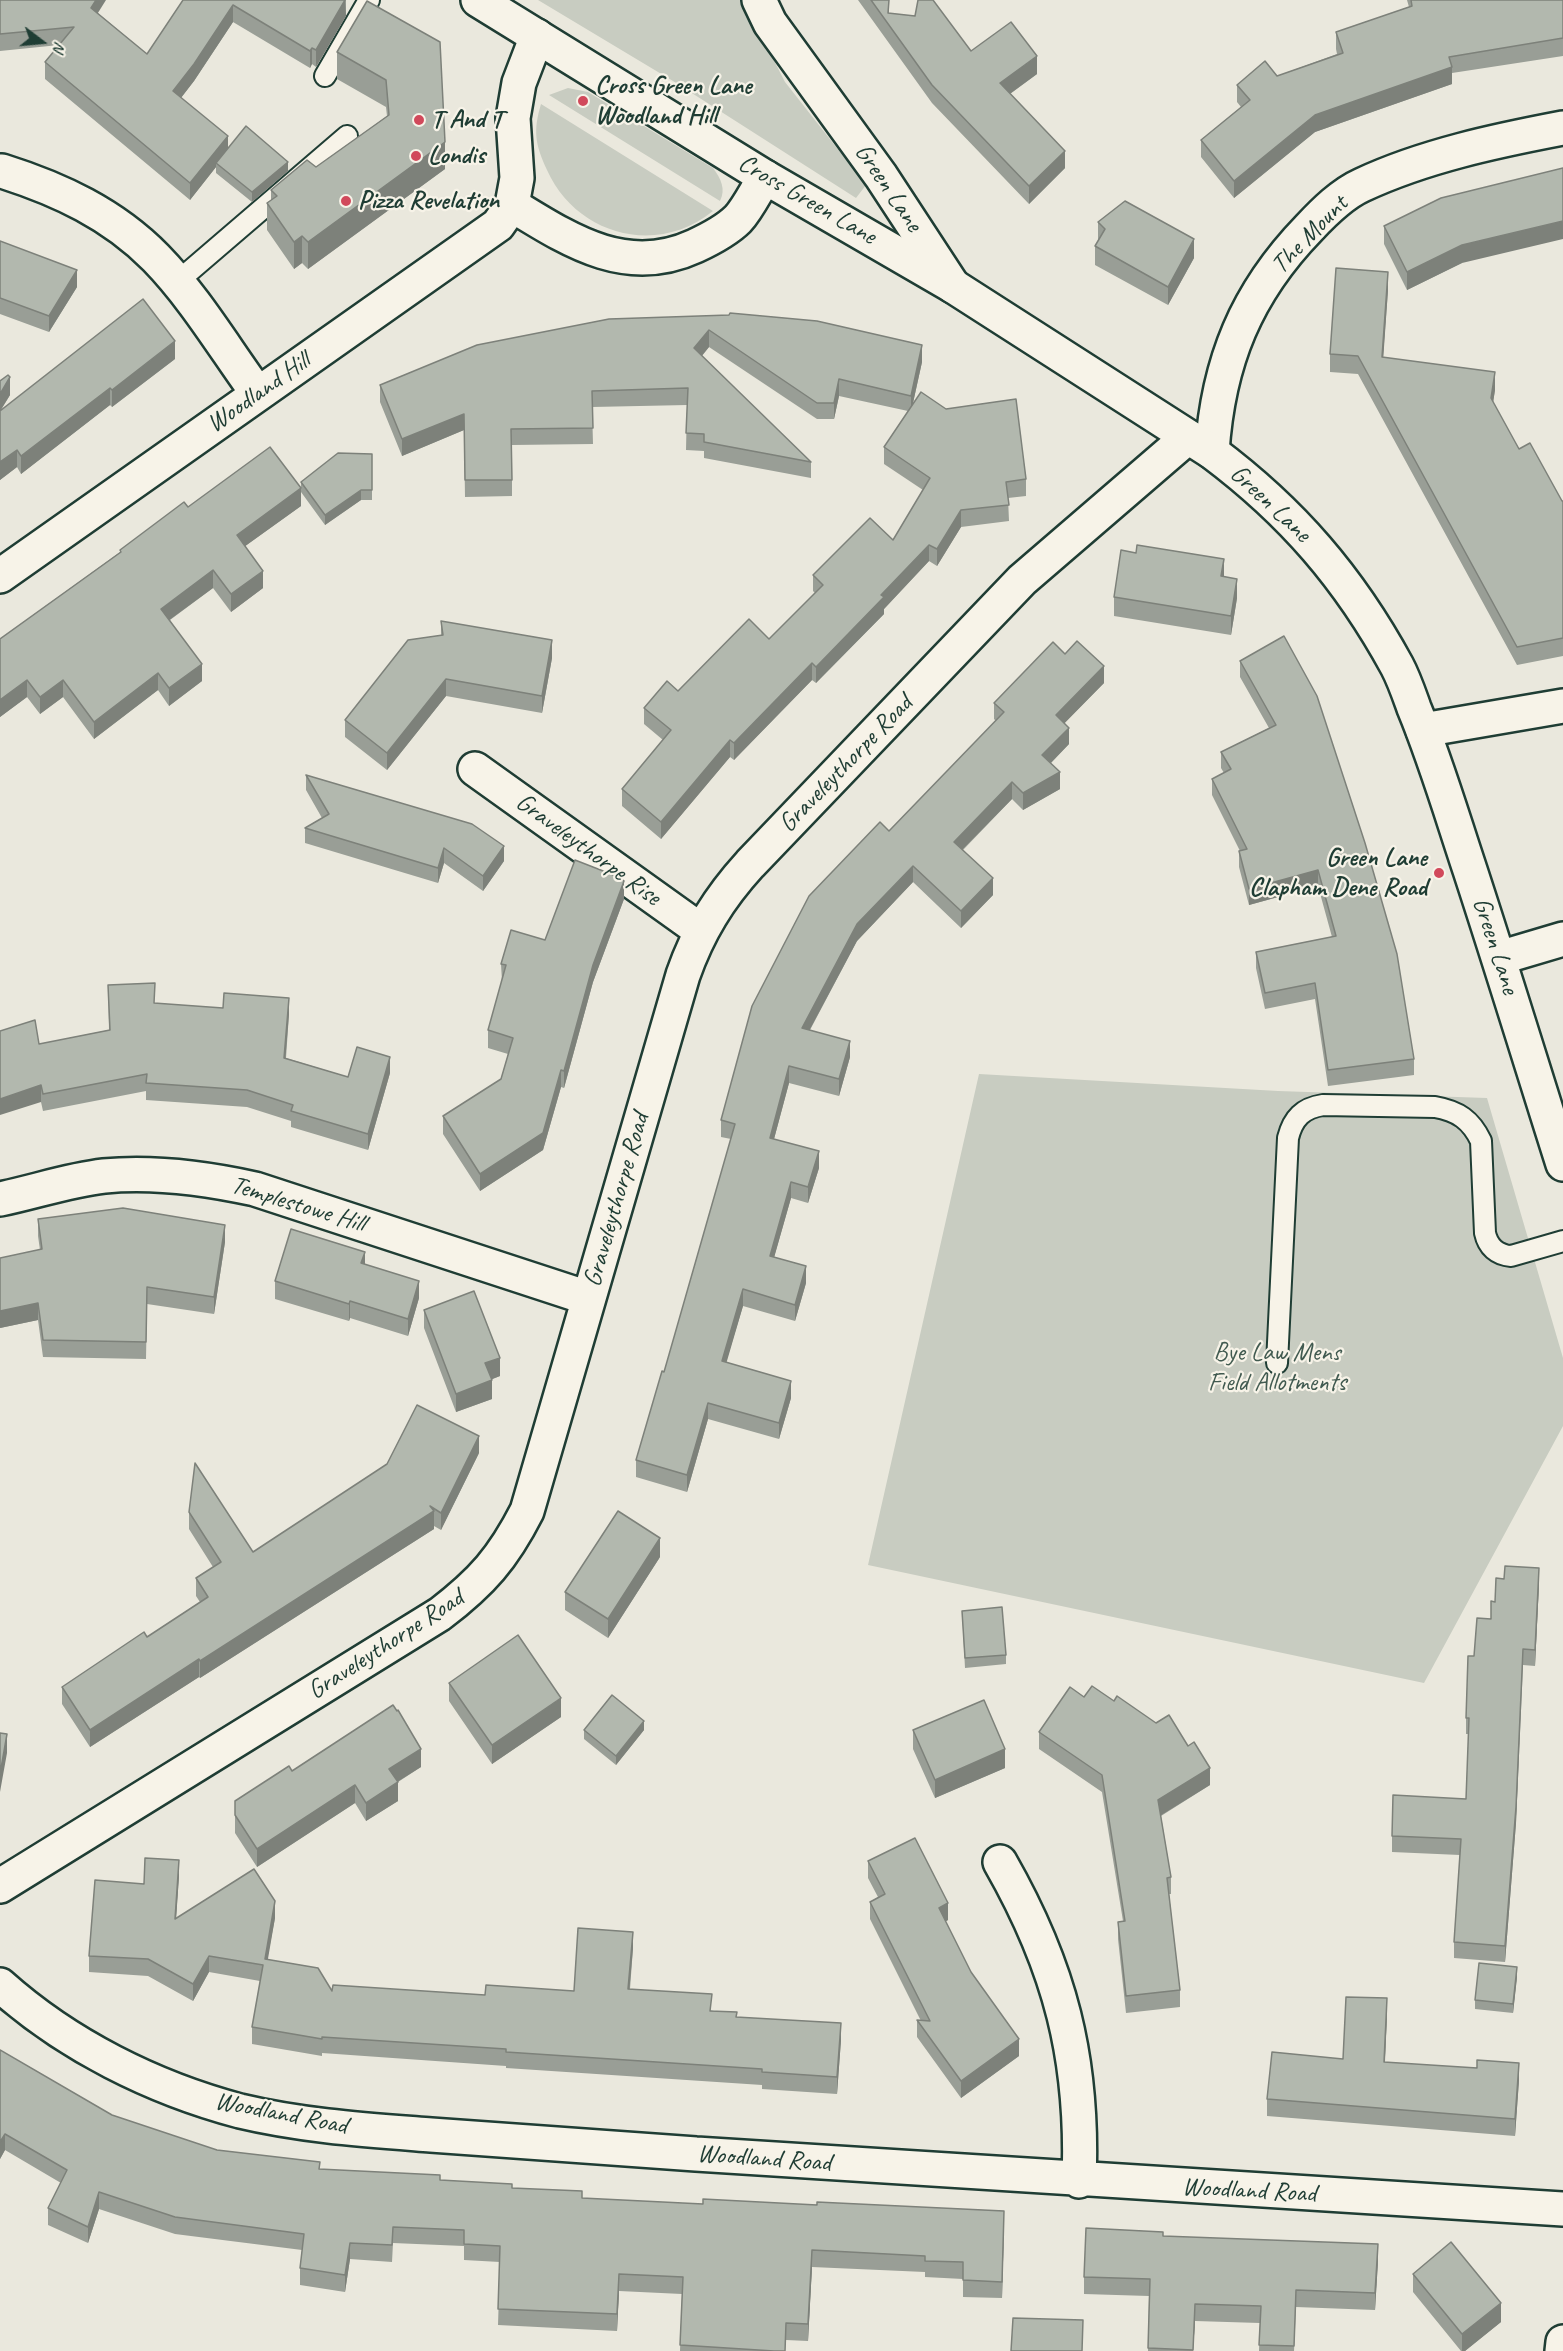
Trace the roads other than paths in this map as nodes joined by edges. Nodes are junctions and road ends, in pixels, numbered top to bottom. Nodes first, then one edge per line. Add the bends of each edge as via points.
1 (369, 0) edge
2 (478, 0) edge
3 (759, 0) edge
4 (537, 36) junction
5 (325, 76) dead end
6 (1563, 128) edge
7 (346, 136) dead end
8 (2, 171) dead end
9 (765, 177) junction
10 (512, 205) junction
11 (177, 282) junction
12 (953, 286) junction
13 (258, 394) junction
14 (1200, 445) junction
15 (0, 576) edge
16 (1563, 706) edge
17 (1423, 730) junction
18 (475, 769) dead end
19 (700, 930) junction
20 (1563, 939) edge
21 (1499, 958) junction
22 (1563, 1164) edge
23 (0, 1199) edge
24 (1563, 1241) edge
25 (588, 1298) junction
26 (1277, 1363) dead end
27 (1000, 1862) dead end
28 (0, 1886) edge
29 (0, 1985) edge
30 (1079, 2181) junction
31 (1563, 2209) edge
32 (1563, 2342) edge
33 (1562, 2351) edge

1 - 5 lane
2 - 4 street, Cross Green Lane
3 - 12 street, Green Lane via 770,22 881,176
4 - 9 street, Cross Green Lane
4 - 10 street, Woodland Hill via 519,83 513,118 517,178
6 - 14 street, The Mount via 1423,161 1360,186 1323,213 1292,245 1254,297 1228,356 1214,420
7 - 11 lane
8 - 11 street via 46,185 104,216 156,257
9 - 10 street via 737,220 713,238 685,251 655,257 594,251
9 - 12 street, Cross Green Lane
10 - 13 street, Woodland Hill via 498,225
11 - 13 street
12 - 14 street, Green Lane
13 - 15 street, Woodland Hill
14 - 17 street, Green Lane via 1275,503 1324,555 1398,668
14 - 19 street, Graveleythorpe Road via 1022,580 742,872
16 - 17 street
17 - 21 street, Green Lane
18 - 19 street, Graveleythorpe Rise
19 - 25 street, Graveleythorpe Road via 683,975
20 - 21 street
21 - 22 street, Green Lane
23 - 25 street, Templestowe Hill via 102,1176 217,1180
24 - 26 lane via 1511,1256 1503,1256 1491,1247 1485,1233 1481,1141 1464,1116 1435,1107 1313,1106 1296,1118 1288,1138
25 - 28 street, Graveleythorpe Road via 527,1511 512,1541 467,1594
27 - 30 street via 1041,1942 1066,2019 1079,2099
29 - 30 street, Woodland Road via 63,2033 148,2079 230,2108 285,2120 512,2142
30 - 31 street, Woodland Road
32 - 33 street

